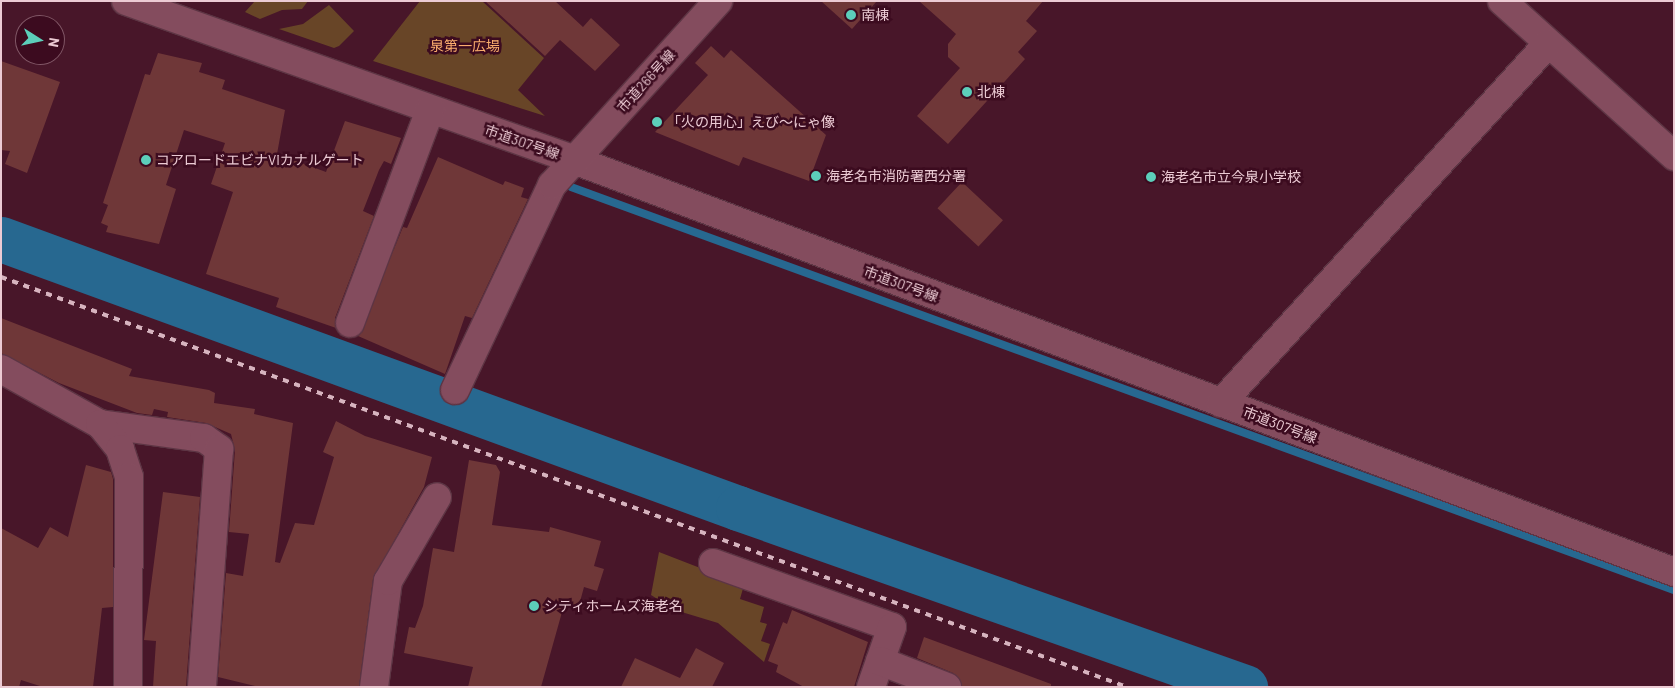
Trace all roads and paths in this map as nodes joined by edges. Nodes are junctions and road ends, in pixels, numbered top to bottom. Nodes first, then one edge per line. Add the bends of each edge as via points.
1 (126, 1) edge
2 (718, 1) edge
3 (1502, 1) edge
4 (1548, 44) junction
5 (430, 110) junction
6 (1674, 156) edge
7 (563, 172) junction
8 (350, 323) dead end
9 (1, 369) edge
10 (455, 390) dead end
11 (1221, 403) junction
12 (100, 424) junction
13 (437, 497) dead end
14 (713, 563) dead end
15 (1674, 572) edge
16 (880, 662) junction
17 (128, 687) edge
18 (202, 687) edge
19 (374, 687) edge
20 (871, 687) edge
21 (947, 687) edge

1 - 5 street, 市道307号線
2 - 7 street, 市道266号線
3 - 4 street
4 - 6 street
4 - 11 street
5 - 7 street, 市道307号線
5 - 8 street
7 - 10 street, 市道266号線
7 - 11 street, 市道307号線
9 - 12 street
11 - 15 street, 市道307号線
12 - 17 street via 120,449 129,476
12 - 18 street via 204,438 219,449
13 - 19 street via 388,581
14 - 16 street via 892,627
16 - 20 street
16 - 21 street

